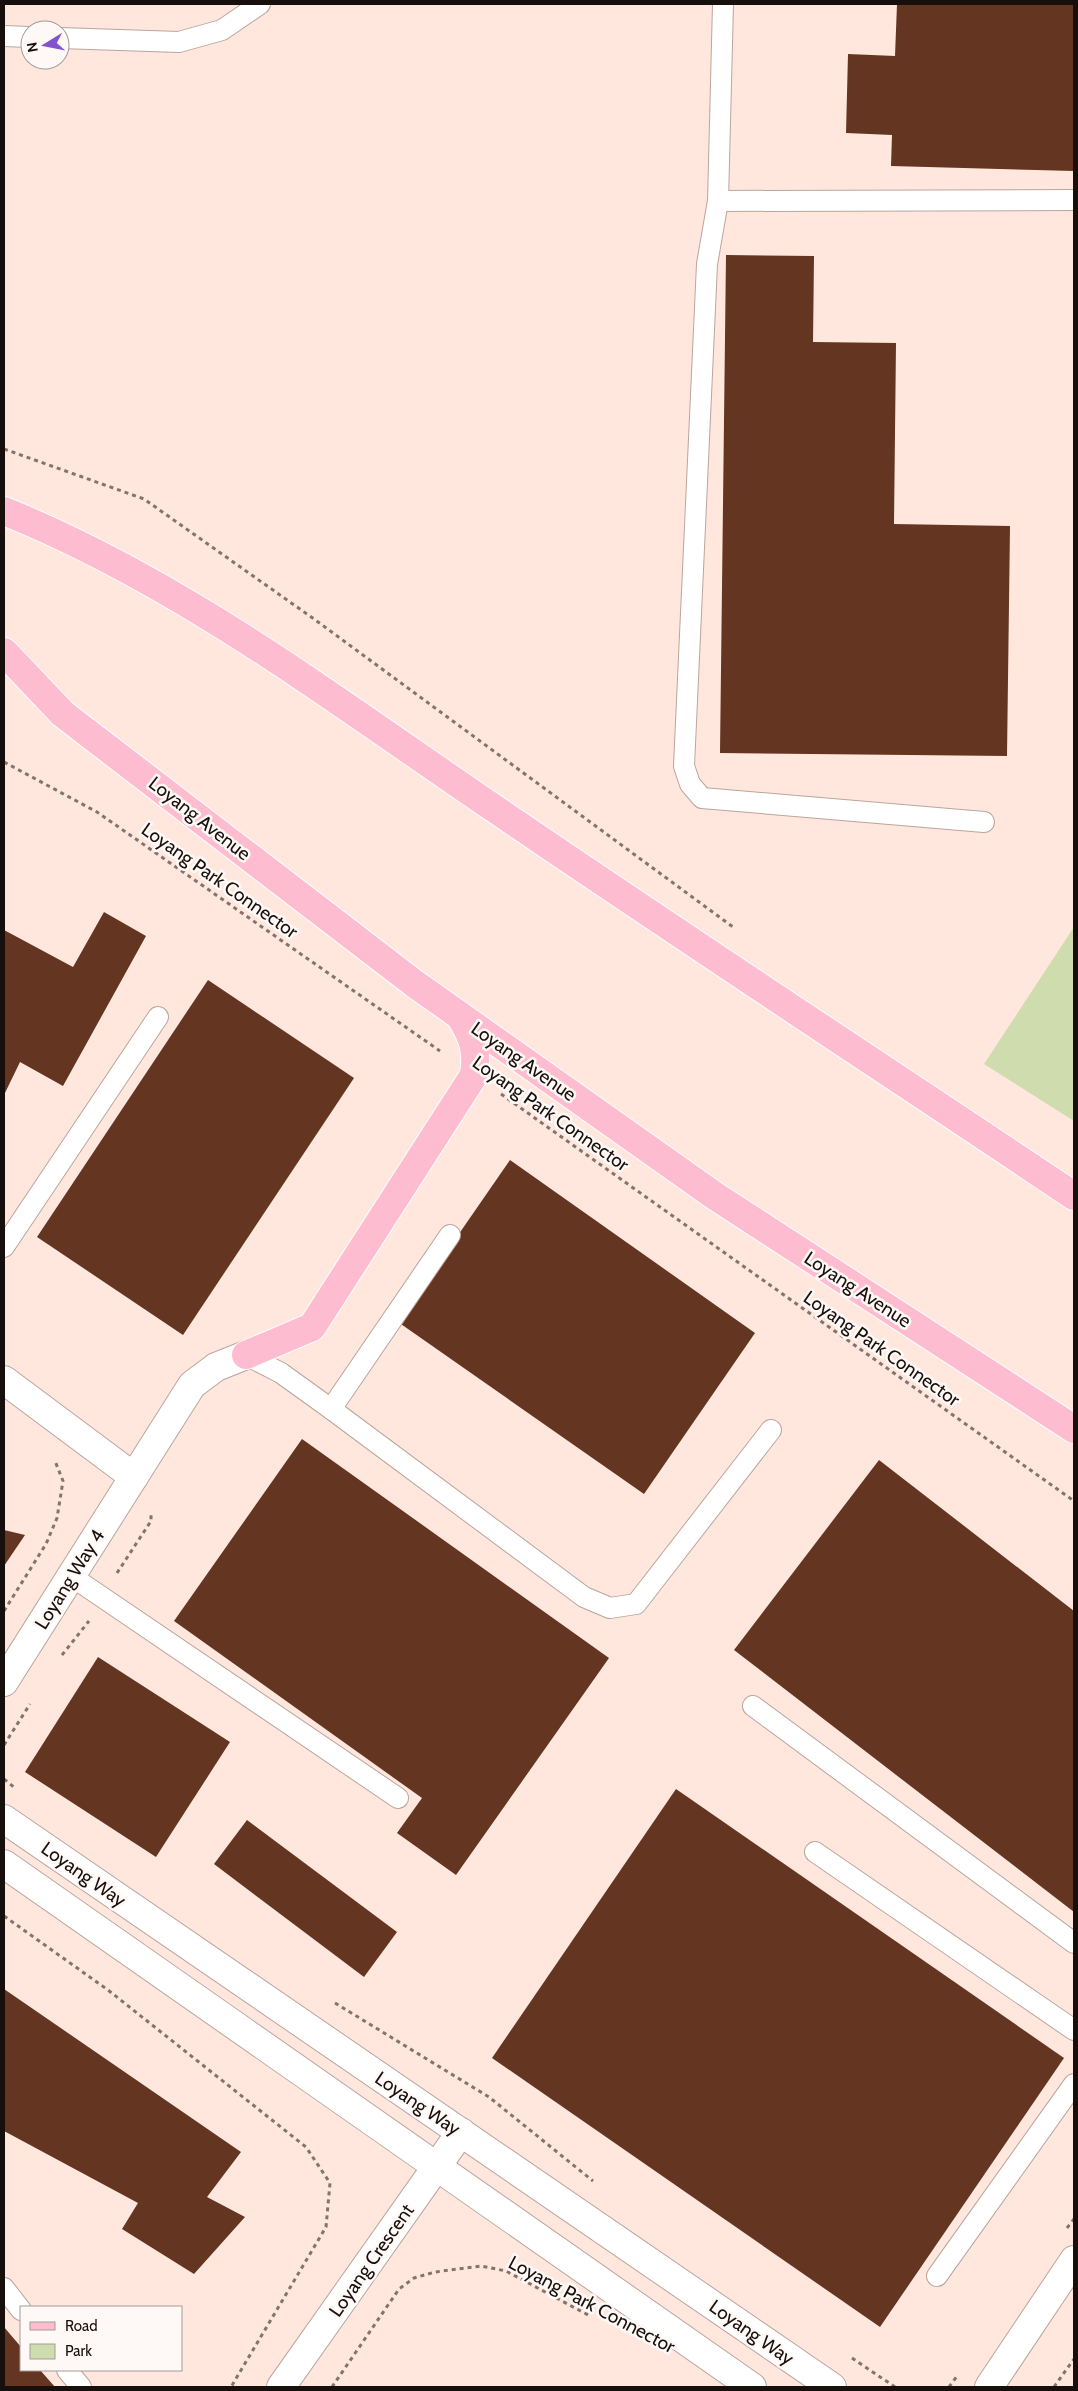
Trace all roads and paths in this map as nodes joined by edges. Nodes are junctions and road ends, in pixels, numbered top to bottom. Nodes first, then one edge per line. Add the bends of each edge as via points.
1 (260, 4) edge
2 (723, 4) edge
3 (4, 36) edge
4 (20, 37) edge
5 (70, 38) edge
6 (1074, 200) edge
7 (718, 201) junction
8 (4, 449) edge
9 (4, 511) edge
10 (4, 652) edge
11 (4, 762) edge
12 (536, 781) dead end
13 (984, 822) dead end
14 (460, 1015) junction
15 (158, 1017) dead end
16 (474, 1075) junction
17 (1074, 1196) edge
18 (450, 1235) dead end
19 (4, 1248) edge
20 (246, 1355) junction
21 (4, 1380) edge
22 (331, 1409) junction
23 (1074, 1429) edge
24 (771, 1430) dead end
25 (53, 1454) dead end
26 (134, 1476) junction
27 (1074, 1501) edge
28 (71, 1576) junction
29 (4, 1611) edge
30 (4, 1682) edge
31 (753, 1706) dead end
32 (398, 1798) dead end
33 (4, 1818) edge
34 (815, 1852) dead end
35 (4, 1864) edge
36 (4, 1916) edge
37 (1074, 1943) edge
38 (1074, 2030) edge
39 (1074, 2084) edge
40 (489, 2098) dead end
41 (461, 2132) junction
42 (436, 2167) junction
43 (598, 2185) dead end
44 (1074, 2260) edge
45 (937, 2276) dead end
46 (4, 2288) edge
47 (20, 2309) edge
48 (593, 2318) dead end
49 (845, 2354) dead end
50 (1074, 2359) edge
51 (68, 2371) edge
52 (81, 2387) edge
53 (231, 2387) edge
54 (281, 2387) edge
55 (332, 2387) edge
56 (752, 2387) edge
57 (832, 2387) edge
58 (895, 2387) edge
59 (989, 2387) edge
60 (1054, 2387) edge

1 - 5 lane via 222,30 179,42
2 - 7 lane
3 - 4 lane
6 - 7 lane
7 - 13 lane via 706,274 684,766 690,784 702,798
8 - 12 path via 144,499
9 - 17 main road via 114,563 228,628
10 - 14 main road, Loyang Avenue via 63,714
11 - 16 path, Loyang Park Connector via 97,812
14 - 16 main road via 473,1039
14 - 23 main road, Loyang Avenue via 715,1196
15 - 19 lane
16 - 20 main road via 312,1327
16 - 27 path, Loyang Park Connector
18 - 22 lane
20 - 22 lane via 281,1373
20 - 26 street, Loyang Way 4 via 216,1367 192,1385
21 - 26 street
22 - 24 lane via 584,1597 610,1608 636,1604
25 - 29 path via 63,1481 57,1518 46,1544
26 - 28 street, Loyang Way 4
28 - 30 street, Loyang Way 4
28 - 32 lane
31 - 37 lane
33 - 41 street, Loyang Way
34 - 38 lane
35 - 42 street, Loyang Way
36 - 53 path via 108,1990 306,2147 330,2183 326,2226
39 - 45 lane
40 - 43 path
41 - 42 street, Loyang Crescent
41 - 57 street, Loyang Way
42 - 54 street, Loyang Crescent
42 - 56 street, Loyang Way
44 - 59 street
46 - 47 lane
48 - 55 path, Loyang Park Connector via 506,2270 481,2266 435,2272 414,2278 399,2289
49 - 58 path
50 - 60 path
51 - 52 lane

